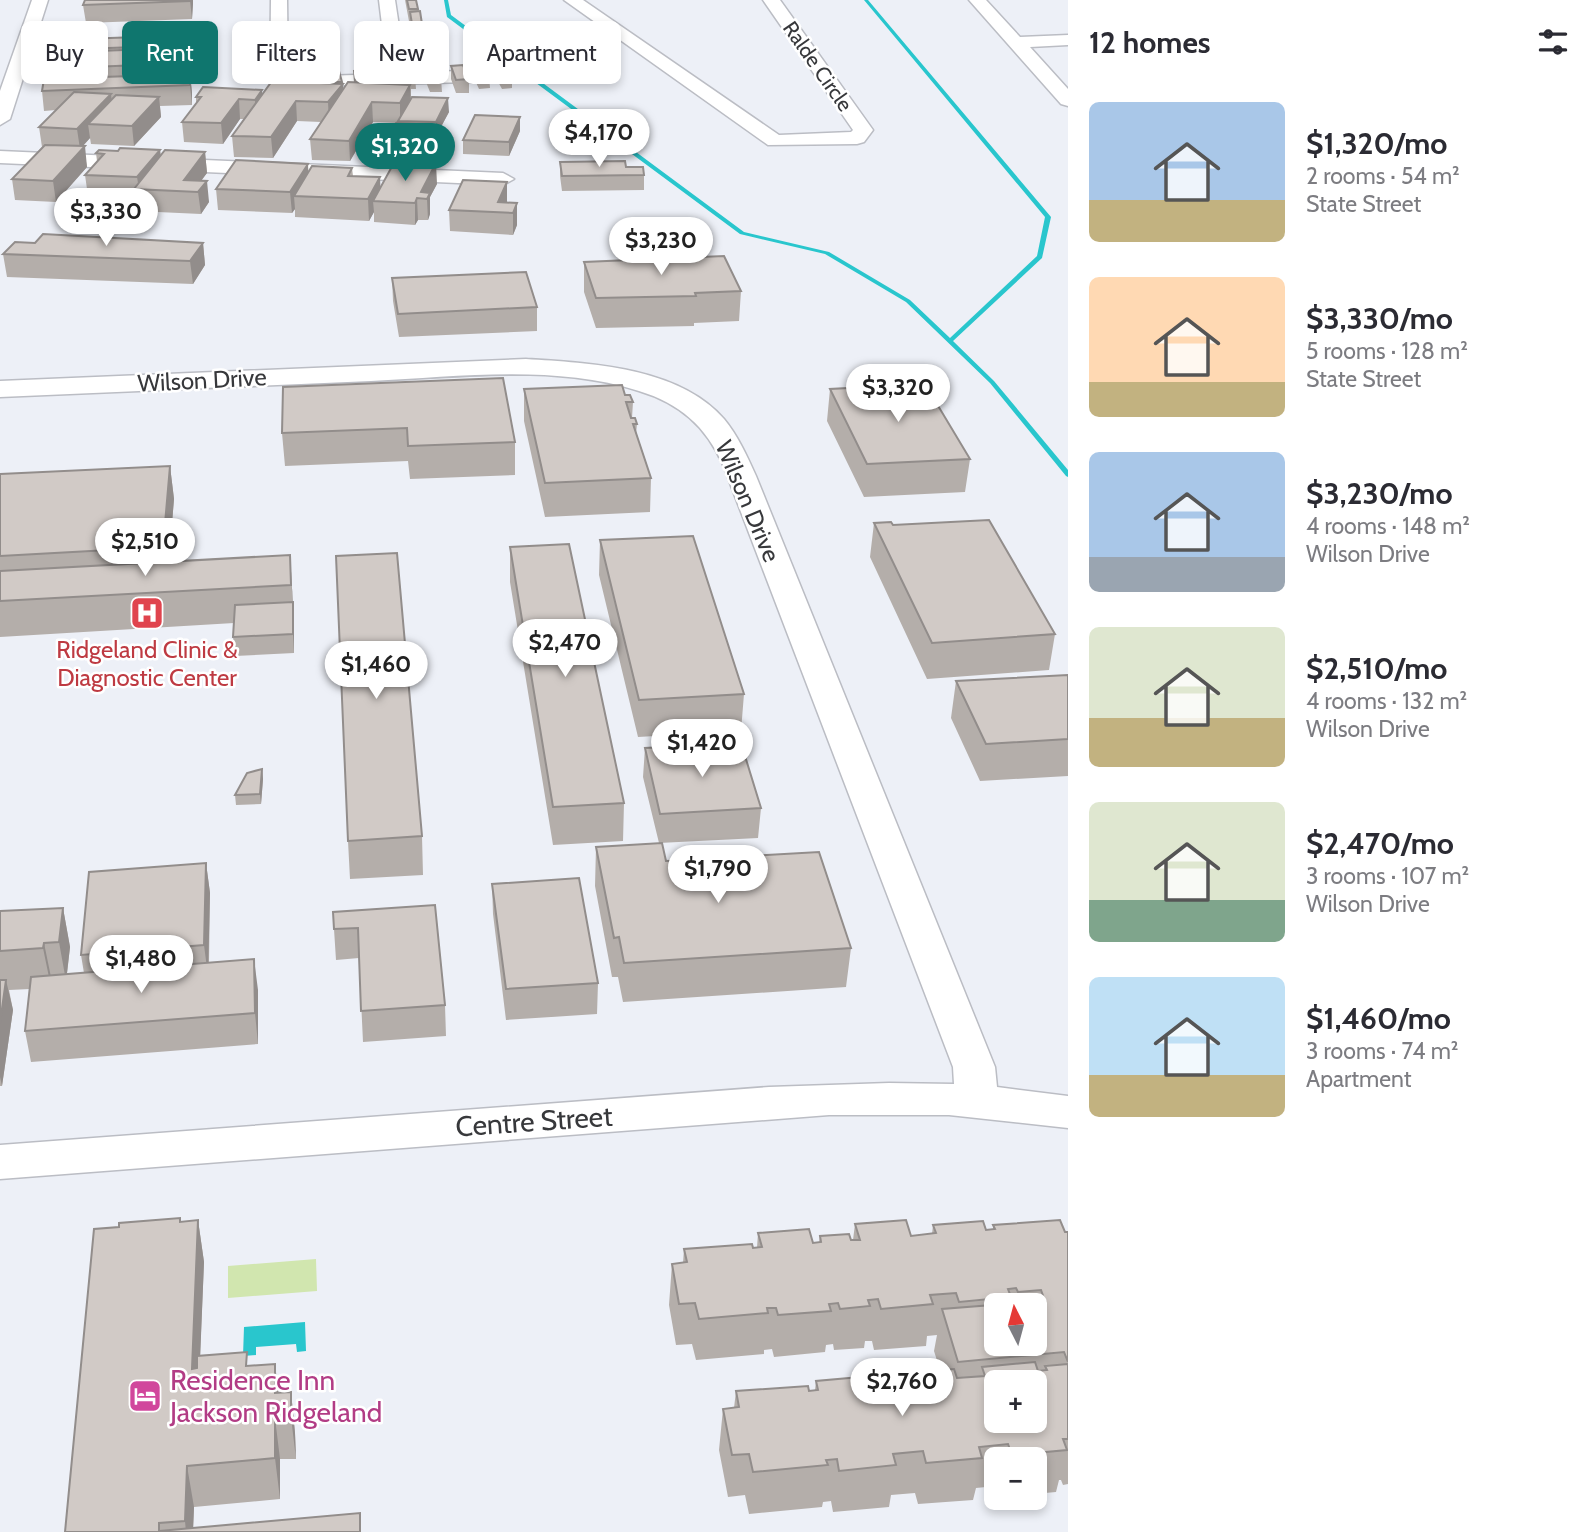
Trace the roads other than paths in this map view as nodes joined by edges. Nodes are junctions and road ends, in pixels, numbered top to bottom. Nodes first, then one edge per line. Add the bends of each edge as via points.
1 (40, 0) edge
2 (279, 0) edge
3 (387, 0) edge
4 (572, 0) edge
5 (771, 0) edge
6 (977, 0) edge
7 (390, 21) edge
8 (1068, 40) edge
9 (1017, 42) junction
10 (354, 80) edge
11 (1068, 100) edge
12 (0, 119) edge
13 (0, 157) edge
14 (503, 179) edge
15 (0, 389) edge
16 (977, 1101) junction
17 (1068, 1112) edge
18 (0, 1162) edge

1 - 12 street
2 - 10 street via 279,83
3 - 7 street
4 - 5 street, Ralde Circle via 775,141 857,138 863,130
6 - 9 street
8 - 9 street
9 - 11 street
13 - 14 street
15 - 16 street, Wilson Drive via 550,368 650,386 712,422 725,440 755,510 974,1066
16 - 17 street, Centre Street
16 - 18 street, Centre Street via 898,1097 769,1103

